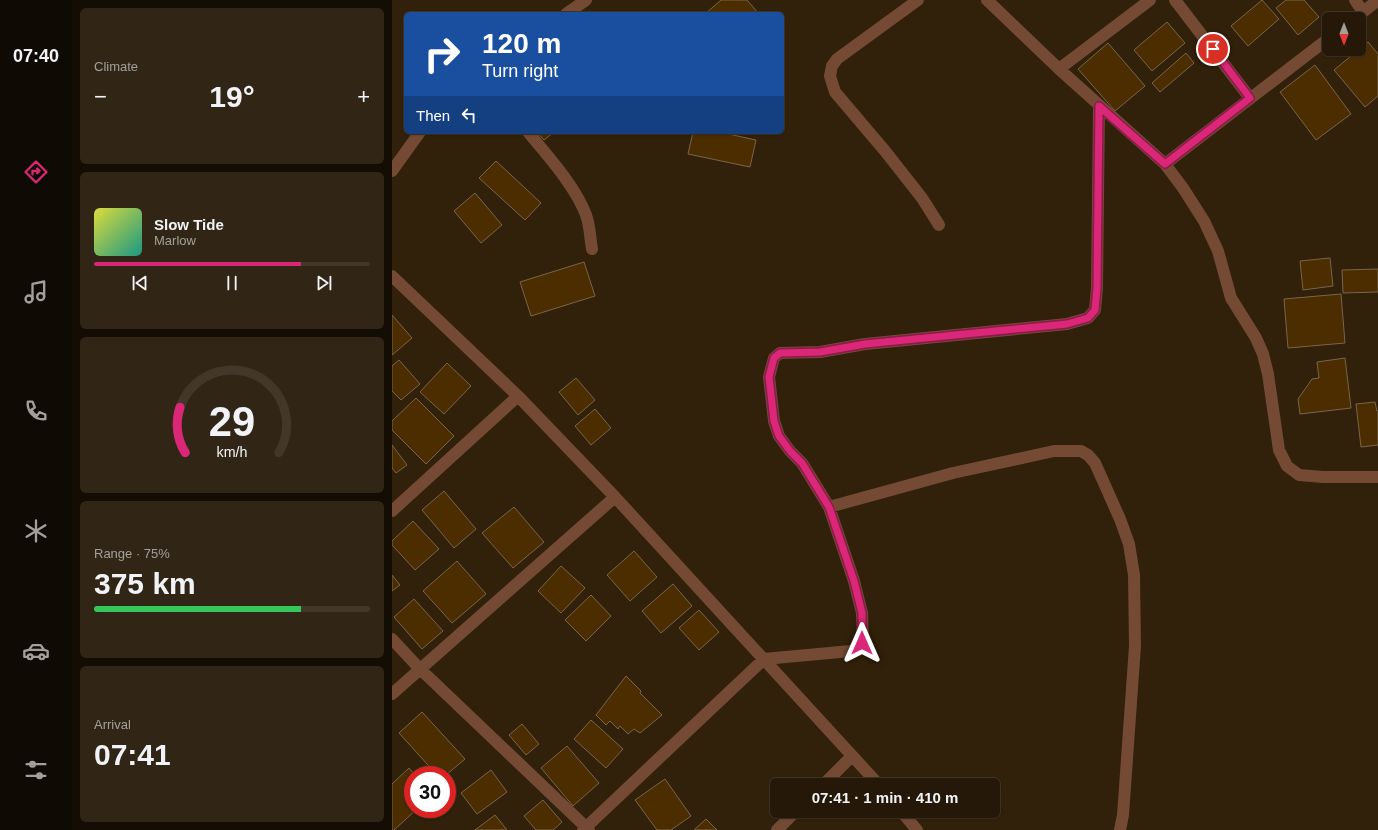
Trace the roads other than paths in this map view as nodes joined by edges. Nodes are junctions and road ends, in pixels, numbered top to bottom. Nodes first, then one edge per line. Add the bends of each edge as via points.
1 (586, 0) edge
2 (918, 0) edge
3 (987, 0) edge
4 (1150, 0) edge
5 (1175, 0) edge
6 (1355, 0) edge
7 (1378, 0) edge
8 (569, 12) edge
9 (1358, 12) edge
10 (1363, 12) edge
11 (1322, 43) edge
12 (1059, 69) junction
13 (1250, 98) junction
14 (1099, 106) junction
15 (419, 134) edge
16 (530, 134) edge
17 (1165, 164) junction
18 (392, 171) edge
19 (939, 225) dead end
20 (592, 249) dead end
21 (392, 276) edge
22 (518, 396) junction
23 (1378, 477) edge
24 (615, 497) junction
25 (829, 507) junction
26 (392, 511) edge
27 (392, 639) edge
28 (764, 659) junction
29 (419, 668) junction
30 (392, 694) edge
31 (852, 756) junction
32 (829, 778) edge
33 (872, 778) edge
34 (789, 818) edge
35 (905, 818) edge
36 (911, 828) edge
37 (586, 829) edge
38 (777, 830) edge
39 (1120, 830) edge

1 - 8 street
2 - 19 street via 836,59 830,76 835,92 918,192
3 - 12 street
4 - 12 street
5 - 13 street
6 - 9 street
7 - 10 street
11 - 13 street
12 - 14 street
13 - 17 street
14 - 17 street
14 - 25 street via 1097,288 1095,310 1088,318 1067,324 865,344 820,352 780,353 774,358 769,377 774,421 779,436 802,463
15 - 18 street
16 - 20 street via 552,160 573,191 586,216
17 - 23 street via 1204,221 1218,251 1231,298 1263,354 1279,450 1287,466 1299,475
21 - 22 street
22 - 24 street
22 - 26 street
24 - 28 street
24 - 29 street
25 - 28 street via 862,613 862,643 851,651
25 - 39 street via 952,473 1054,452 1080,452 1088,455 1095,463 1120,519 1129,544 1134,575 1136,646
27 - 29 street
28 - 31 street
28 - 37 street
29 - 30 street
29 - 37 street
31 - 32 street
31 - 33 street
34 - 38 street
35 - 36 street

